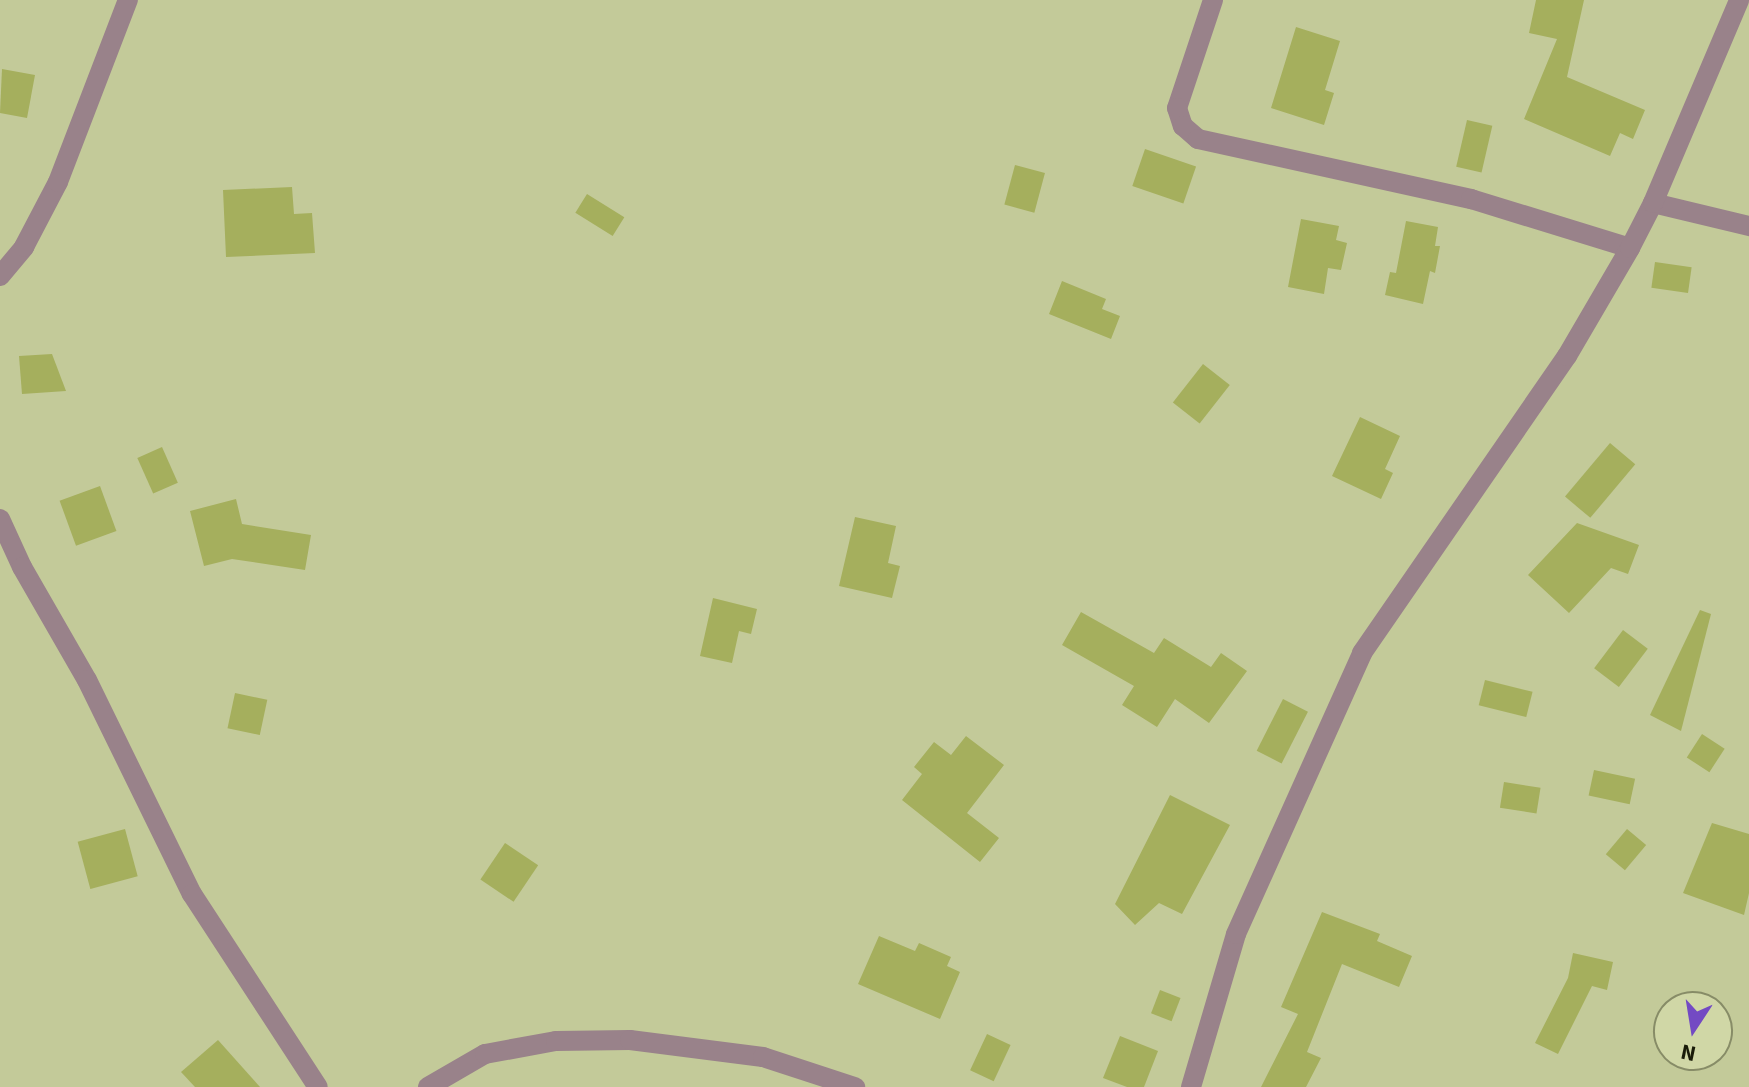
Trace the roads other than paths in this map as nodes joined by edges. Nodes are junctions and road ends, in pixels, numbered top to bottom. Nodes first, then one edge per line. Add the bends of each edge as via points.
1 (128, 0) edge
2 (1213, 0) edge
3 (1739, 0) edge
4 (1653, 203) junction
5 (1749, 226) edge
6 (1630, 248) junction
7 (0, 276) edge
8 (0, 519) edge
9 (318, 1087) edge
10 (428, 1087) edge
11 (855, 1087) edge
12 (1191, 1087) edge

1 - 7 street via 58,182 24,247
2 - 6 street via 1177,108 1183,126 1198,139 1471,199
3 - 4 street
4 - 5 street
4 - 6 street
6 - 12 street via 1567,356 1362,653 1236,934
8 - 9 street via 87,680 192,894
10 - 11 street via 485,1054 556,1041 630,1040 763,1057

